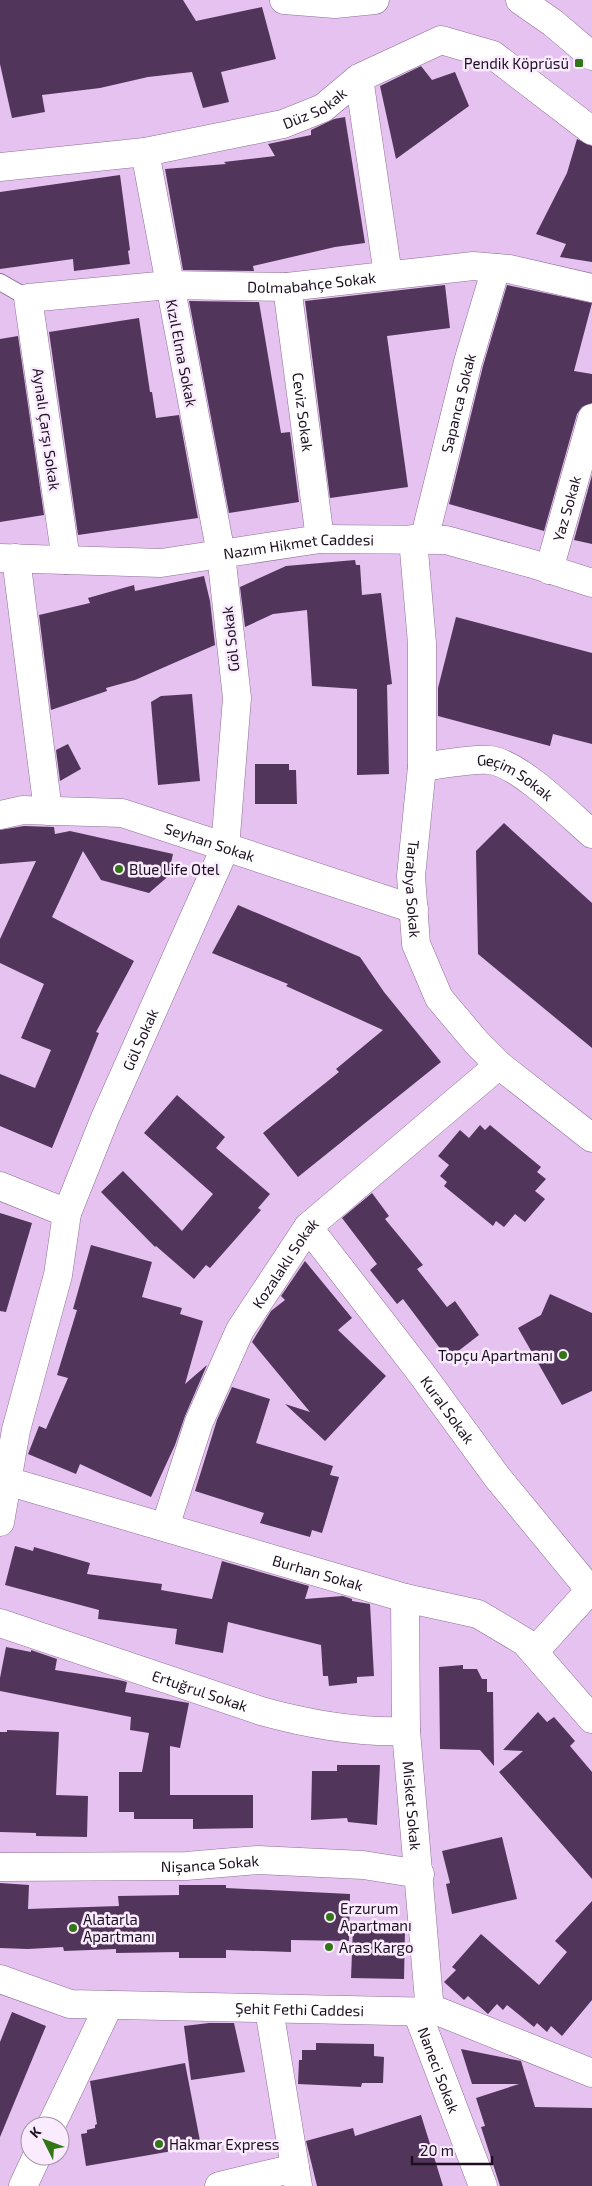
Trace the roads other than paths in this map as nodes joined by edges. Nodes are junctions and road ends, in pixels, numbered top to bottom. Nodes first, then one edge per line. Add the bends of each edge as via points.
1 (284, 0) edge
2 (375, 0) edge
3 (520, 0) edge
4 (592, 56) edge
5 (359, 78) junction
6 (592, 130) edge
7 (145, 152) junction
8 (0, 167) edge
9 (496, 268) junction
10 (388, 275) junction
11 (0, 282) edge
12 (169, 285) junction
13 (286, 287) junction
14 (592, 288) edge
15 (28, 298) junction
16 (592, 418) edge
17 (320, 538) junction
18 (419, 539) junction
19 (221, 554) junction
20 (8, 558) edge
21 (66, 560) junction
22 (549, 570) junction
23 (592, 583) edge
24 (422, 767) junction
25 (48, 811) junction
26 (0, 814) edge
27 (592, 834) edge
28 (225, 848) junction
29 (414, 909) junction
30 (499, 1065) junction
31 (592, 1138) edge
32 (0, 1186) edge
33 (66, 1213) junction
34 (308, 1227) junction
35 (8, 1429) edge
36 (7, 1481) junction
37 (0, 1522) edge
38 (165, 1527) junction
39 (591, 1589) edge
40 (405, 1598) junction
41 (0, 1623) edge
42 (534, 1652) junction
43 (592, 1719) edge
44 (406, 1731) junction
45 (0, 1867) edge
46 (420, 1874) junction
47 (0, 1979) edge
48 (109, 2005) junction
49 (269, 2009) junction
50 (424, 2012) junction
51 (591, 2072) edge
52 (56, 2116) edge
53 (32, 2166) edge
54 (297, 2177) edge
55 (23, 2186) edge
56 (219, 2186) edge
57 (483, 2186) edge

1 - 2 main road via 335,4
3 - 4 main road
5 - 6 main road, Düz Sokak via 441,40 493,55
5 - 7 main road, Düz Sokak via 323,108 283,124
5 - 10 main road
7 - 8 main road, Düz Sokak
7 - 12 main road, Kızıl Elma Sokak
9 - 10 main road, Dolmabahçe Sokak via 473,266
9 - 14 main road, Dolmabahçe Sokak
9 - 18 main road, Sapanca Sokak
10 - 13 main road, Dolmabahçe Sokak
11 - 15 lane
12 - 13 main road, Dolmabahçe Sokak
12 - 15 main road, Dolmabahçe Sokak
12 - 19 main road, Kızıl Elma Sokak
13 - 17 main road, Ceviz Sokak
15 - 21 main road, Aynalı Çarşı Sokak
16 - 22 main road, Yaz Sokak
17 - 18 main road, Nazım Hikmet Caddesi
17 - 19 main road, Nazım Hikmet Caddesi
18 - 22 main road, Nazım Hikmet Caddesi via 446,540
18 - 24 main road, Tarabya Sokak
19 - 21 main road, Nazım Hikmet Caddesi via 162,564
19 - 28 main road, Göl Sokak via 237,698
20 - 21 main road, Nazım Hikmet Caddesi
20 - 25 main road
22 - 23 main road, Nazım Hikmet Caddesi
24 - 27 main road, Geçim Sokak via 491,760 531,781
24 - 29 main road, Tarabya Sokak via 411,876
25 - 26 main road, Seyhan Sokak via 23,810
25 - 28 main road, Seyhan Sokak via 122,813
28 - 29 main road, Seyhan Sokak
28 - 33 main road, Göl Sokak
29 - 30 main road, Tarabya Sokak via 416,944 439,998
30 - 31 main road, Tarabya Sokak
30 - 34 main road, Kozalaklı Sokak
32 - 33 main road
33 - 35 main road, Göl Sokak via 58,1275
34 - 38 main road, Kozalaklı Sokak via 240,1330 199,1422
34 - 39 main road, Kural Sokak via 497,1477
35 - 36 main road, Göl Sokak
36 - 37 main road, Göl Sokak
36 - 38 main road, Burhan Sokak
38 - 40 main road, Burhan Sokak
39 - 42 main road
40 - 42 main road, Burhan Sokak via 478,1614 525,1642
40 - 44 main road, Misket Sokak
41 - 44 main road, Ertuğrul Sokak via 261,1712 299,1722 374,1732
42 - 43 main road, Burhan Sokak
44 - 46 main road, Misket Sokak
45 - 46 main road, Nişanca Sokak via 186,1866 258,1860 363,1865
46 - 50 main road, Misket Sokak
47 - 48 main road, Şehit Fethi Caddesi via 70,2004
48 - 49 main road, Şehit Fethi Caddesi
48 - 52 main road
49 - 50 main road, Şehit Fethi Caddesi
49 - 54 main road
50 - 51 main road, Şehit Fethi Caddesi via 440,2012
50 - 57 main road, Naneci Sokak
53 - 55 main road
54 - 56 main road

